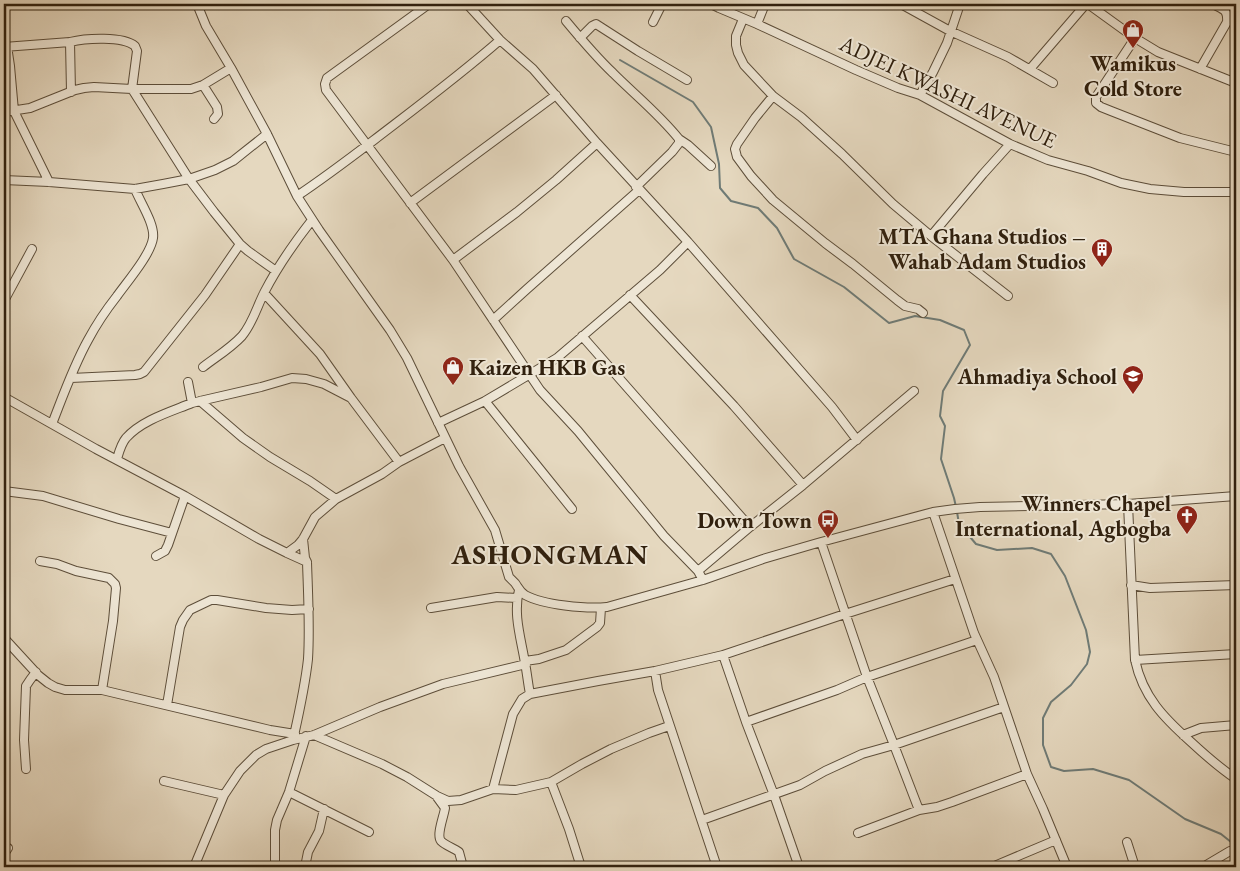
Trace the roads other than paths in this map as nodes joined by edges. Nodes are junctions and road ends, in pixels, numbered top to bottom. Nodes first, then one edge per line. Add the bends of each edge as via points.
1 (197, 4) edge
2 (429, 4) edge
3 (468, 4) edge
4 (662, 4) edge
5 (711, 4) edge
6 (766, 4) edge
7 (901, 4) edge
8 (960, 4) edge
9 (1087, 4) edge
10 (1213, 4) edge
11 (743, 19) junction
12 (566, 21) dead end
13 (653, 22) dead end
14 (757, 24) junction
15 (950, 31) junction
16 (583, 36) junction
17 (1135, 38) junction
18 (500, 40) junction
19 (70, 42) junction
20 (5, 47) edge
21 (231, 68) junction
22 (1030, 69) junction
23 (1200, 70) junction
24 (686, 80) dead end
25 (1054, 83) dead end
26 (1236, 83) edge
27 (203, 85) junction
28 (132, 89) junction
29 (71, 92) junction
30 (556, 95) junction
31 (920, 95) junction
32 (773, 96) junction
33 (14, 111) junction
34 (4, 112) edge
35 (214, 119) dead end
36 (268, 134) junction
37 (679, 139) junction
38 (596, 143) junction
39 (1010, 144) junction
40 (367, 145) junction
41 (1236, 152) edge
42 (710, 166) dead end
43 (189, 179) junction
44 (4, 180) edge
45 (48, 182) junction
46 (135, 188) junction
47 (638, 188) junction
48 (1236, 192) edge
49 (297, 196) junction
50 (410, 203) junction
51 (312, 220) junction
52 (932, 236) junction
53 (688, 242) junction
54 (240, 244) junction
55 (32, 250) dead end
56 (453, 260) junction
57 (276, 271) junction
58 (264, 293) junction
59 (630, 295) junction
60 (1008, 296) dead end
61 (4, 301) edge
62 (923, 313) dead end
63 (493, 320) junction
64 (582, 336) junction
65 (203, 367) dead end
66 (529, 375) junction
67 (71, 378) junction
68 (188, 382) dead end
69 (914, 391) dead end
70 (4, 397) edge
71 (351, 398) junction
72 (200, 401) junction
73 (485, 402) junction
74 (192, 403) junction
75 (438, 423) junction
76 (52, 424) junction
77 (445, 438) junction
78 (857, 440) junction
79 (117, 459) junction
80 (399, 462) junction
81 (803, 485) junction
82 (4, 491) edge
83 (185, 496) junction
84 (1236, 496) edge
85 (336, 499) junction
86 (1128, 504) junction
87 (572, 509) dead end
88 (933, 512) junction
89 (750, 527) junction
90 (172, 533) junction
91 (303, 539) junction
92 (821, 542) junction
93 (287, 554) junction
94 (156, 556) dead end
95 (40, 561) dead end
96 (307, 562) junction
97 (698, 571) junction
98 (955, 579) junction
99 (703, 580) junction
100 (1131, 585) junction
101 (1236, 585) edge
102 (518, 594) junction
103 (431, 608) dead end
104 (601, 608) junction
105 (309, 609) junction
106 (845, 614) junction
107 (4, 638) edge
108 (977, 640) junction
109 (1236, 654) edge
110 (723, 655) junction
111 (1136, 660) junction
112 (525, 662) junction
113 (656, 671) junction
114 (36, 672) junction
115 (867, 677) junction
116 (102, 690) junction
117 (530, 694) junction
118 (167, 705) junction
119 (1004, 707) junction
120 (746, 722) junction
121 (1236, 725) edge
122 (669, 726) junction
123 (1183, 735) junction
124 (310, 736) junction
125 (294, 737) junction
126 (894, 745) junction
127 (26, 769) dead end
128 (1027, 774) junction
129 (1236, 779) edge
130 (164, 781) dead end
131 (551, 782) junction
132 (493, 789) junction
133 (288, 792) junction
134 (224, 795) junction
135 (774, 795) junction
136 (437, 796) junction
137 (324, 809) junction
138 (919, 810) junction
139 (702, 820) junction
140 (369, 832) dead end
141 (858, 833) dead end
142 (1056, 840) junction
143 (1127, 842) dead end
144 (1230, 851) dead end
145 (194, 867) edge
146 (275, 867) edge
147 (305, 867) edge
148 (463, 867) edge
149 (581, 867) edge
150 (717, 867) edge
151 (799, 867) edge
152 (992, 867) edge
153 (1066, 867) edge
154 (1135, 867) edge
155 (1203, 867) edge

1 - 21 street via 212,38
2 - 40 street via 327,78 326,90
3 - 18 street
4 - 13 street
5 - 11 street, ADJEI KWASHI AVENUE
6 - 14 street
7 - 15 street
8 - 15 street
9 - 17 street
9 - 22 street
10 - 23 street via 1225,12 1227,22
11 - 14 street, ADJEI KWASHI AVENUE
11 - 32 street via 736,36 738,54
12 - 16 street
14 - 31 street, ADJEI KWASHI AVENUE via 856,70
15 - 22 street
15 - 31 street
16 - 24 street via 596,24
16 - 37 street via 612,72 658,114
17 - 23 street
17 - 41 street via 1096,97 1096,103 1180,138
18 - 30 street
18 - 40 street
19 - 20 street
19 - 28 street via 84,38 104,39 126,41 135,46
19 - 29 street
20 - 33 street
21 - 27 street
21 - 36 street
22 - 25 street
23 - 26 street
27 - 28 street
27 - 35 street via 217,107 218,114
28 - 29 street via 94,87
28 - 43 street
29 - 33 street
30 - 38 street
30 - 50 street
31 - 39 street, ADJEI KWASHI AVENUE
32 - 52 street via 807,122 893,204
32 - 62 street via 737,144 736,157 773,200 792,216 905,306
33 - 34 street
33 - 45 street
36 - 43 street via 233,161
36 - 49 street
37 - 42 street
37 - 47 street via 672,152
38 - 47 street
38 - 56 street via 517,212
39 - 48 street, ADJEI KWASHI AVENUE via 1121,183 1184,192
39 - 52 street
40 - 49 street
40 - 50 street
43 - 46 street
43 - 54 street
44 - 45 street
45 - 46 street
46 - 67 street via 150,220 153,238 150,247 88,340
47 - 53 street
47 - 63 street
49 - 51 street
50 - 56 street
51 - 57 street
51 - 75 street via 390,330
52 - 60 street
53 - 59 street
53 - 78 street
54 - 57 street
54 - 67 street via 205,295 144,372
55 - 61 street
56 - 63 street
57 - 58 street
58 - 65 street via 243,335
58 - 71 street via 320,354
59 - 64 street
59 - 81 street
63 - 66 street
64 - 66 street via 557,358
64 - 89 street
66 - 73 street
66 - 97 street via 664,536
67 - 76 street
68 - 74 street
69 - 78 street
70 - 76 street
71 - 72 street via 324,384 292,378
71 - 80 street
72 - 74 street
72 - 85 street via 243,438
73 - 75 street
73 - 87 street
74 - 79 street via 138,428 126,439
75 - 77 street
76 - 79 street
77 - 80 street
77 - 102 street via 495,530 509,577
78 - 81 street
79 - 83 street
80 - 85 street
81 - 89 street
82 - 90 street via 43,496
83 - 90 street
83 - 93 street
84 - 86 street
85 - 91 street via 315,517
86 - 88 street via 980,507
86 - 100 street
88 - 92 street
88 - 98 street
89 - 97 street
90 - 94 street via 164,551
91 - 93 street
91 - 96 street
92 - 99 street
92 - 106 street
93 - 96 street
95 - 116 street via 109,578 115,584
96 - 105 street
97 - 99 street
98 - 106 street
98 - 108 street
99 - 104 street
100 - 101 street via 1150,588
100 - 111 street
102 - 103 street
102 - 104 street via 545,602
102 - 112 street via 516,616
104 - 112 street via 600,623 566,650
105 - 118 street via 274,609 217,600 207,601 190,610 180,627
105 - 125 street via 305,681
106 - 110 street
106 - 115 street
107 - 114 street
108 - 115 street
108 - 119 street
109 - 111 street
110 - 113 street
110 - 120 street
111 - 123 street via 1142,684 1151,700
112 - 117 street
112 - 124 street via 443,684
113 - 117 street
113 - 122 street
114 - 116 street via 48,683 65,690
114 - 127 street via 26,686
115 - 120 street
115 - 126 street
116 - 118 street
117 - 132 street via 522,699 513,714
118 - 125 street
119 - 126 street
119 - 128 street
120 - 135 street
121 - 123 street via 1200,728
122 - 131 street via 611,749
122 - 139 street
123 - 129 street
124 - 125 street
124 - 133 street
124 - 136 street via 382,764
125 - 134 street via 256,755
126 - 135 street via 862,754
126 - 138 street
128 - 138 street via 937,807
128 - 142 street
130 - 134 street
131 - 132 street via 516,790
131 - 149 street
132 - 136 street via 461,800 448,801
133 - 137 street
133 - 146 street via 275,830
134 - 145 street
135 - 139 street
135 - 151 street
136 - 148 street via 445,808 439,837 459,852
137 - 140 street
137 - 147 street via 320,831 308,852
138 - 141 street
139 - 150 street
142 - 152 street
142 - 153 street
143 - 154 street
144 - 155 street

